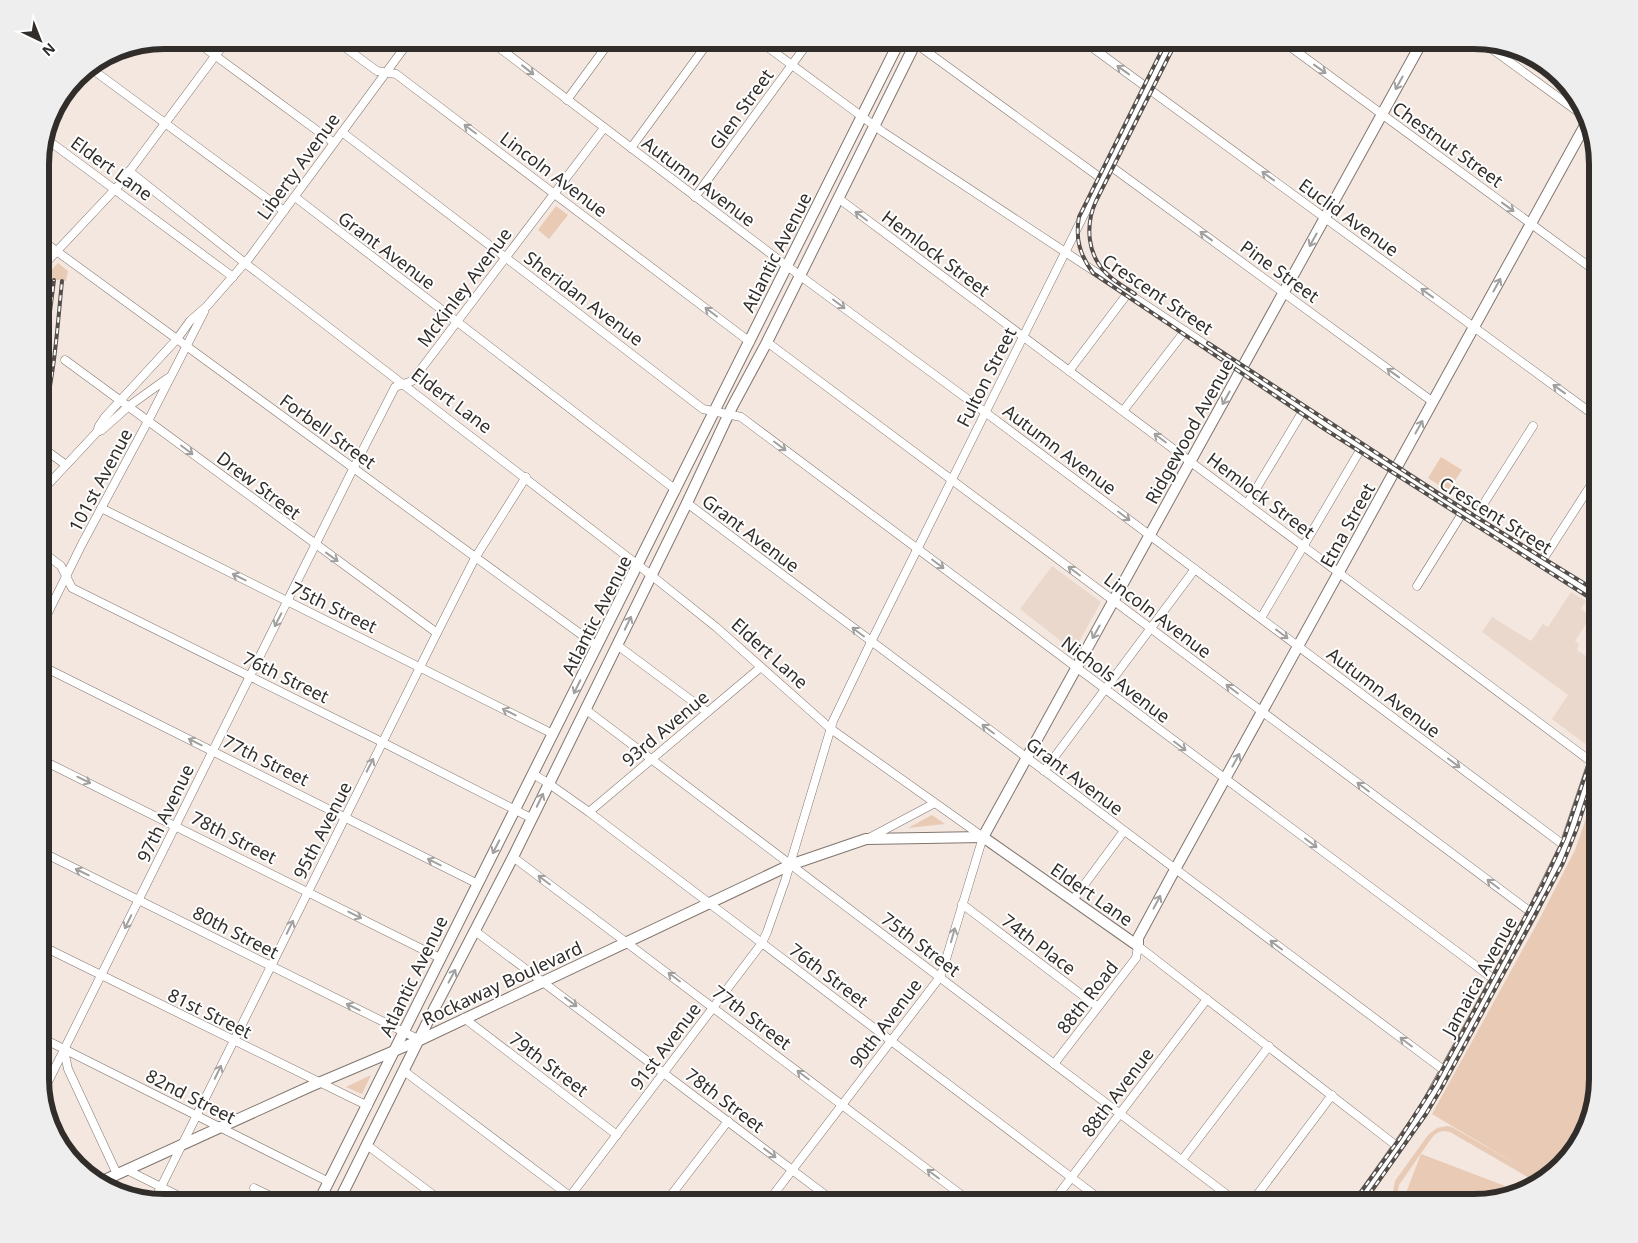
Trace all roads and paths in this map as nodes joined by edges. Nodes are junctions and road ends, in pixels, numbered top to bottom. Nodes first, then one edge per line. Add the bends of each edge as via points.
1 (206, 49) edge
2 (220, 49) edge
3 (347, 49) edge
4 (403, 49) edge
5 (604, 49) edge
6 (703, 49) edge
7 (770, 49) edge
8 (804, 49) edge
9 (896, 49) edge
10 (912, 49) edge
11 (927, 49) edge
12 (1094, 49) edge
13 (1166, 49) edge
14 (1293, 49) edge
15 (1418, 49) edge
16 (503, 50) edge
17 (1494, 51) edge
18 (215, 56) junction
19 (792, 65) junction
20 (96, 71) edge
21 (386, 72) junction
22 (1147, 88) junction
23 (567, 100) junction
24 (1576, 111) edge
25 (1382, 114) junction
26 (862, 117) junction
27 (165, 123) junction
28 (874, 126) junction
29 (604, 128) junction
30 (1584, 128) edge
31 (342, 132) junction
32 (51, 143) edge
33 (334, 143) junction
34 (631, 148) junction
35 (1109, 165) junction
36 (129, 171) junction
37 (1102, 179) junction
38 (114, 189) junction
39 (554, 193) junction
40 (695, 196) junction
41 (294, 197) junction
42 (838, 198) junction
43 (284, 211) junction
44 (1325, 218) junction
45 (1531, 224) junction
46 (49, 245) edge
47 (57, 251) junction
48 (1066, 251) junction
49 (506, 258) junction
50 (49, 259) edge
51 (246, 263) junction
52 (787, 266) junction
53 (1589, 266) edge
54 (800, 275) junction
55 (233, 277) junction
56 (1128, 293) junction
57 (1284, 293) junction
58 (208, 306) junction
59 (457, 321) junction
60 (1474, 328) junction
61 (1185, 331) junction
62 (1023, 336) junction
63 (176, 339) junction
64 (750, 342) junction
65 (767, 342) junction
66 (186, 345) junction
67 (65, 360) dead end
68 (1242, 368) junction
69 (1069, 371) junction
70 (172, 374) junction
71 (404, 384) junction
72 (121, 401) junction
73 (1433, 402) junction
74 (129, 406) junction
75 (1304, 409) junction
76 (1124, 411) junction
77 (1589, 411) edge
78 (714, 412) junction
79 (986, 412) junction
80 (729, 414) junction
81 (148, 421) junction
82 (1533, 426) dead end
83 (97, 432) junction
84 (1362, 447) junction
85 (49, 453) edge
86 (1191, 462) junction
87 (66, 465) junction
88 (354, 468) junction
89 (1396, 470) junction
90 (526, 477) junction
91 (952, 480) junction
92 (49, 483) edge
93 (1589, 488) dead end
94 (676, 490) junction
95 (687, 504) junction
96 (1248, 504) junction
97 (101, 508) junction
98 (1463, 512) junction
99 (1474, 519) junction
100 (1150, 535) junction
101 (315, 545) junction
102 (1303, 546) junction
103 (917, 549) junction
104 (49, 557) edge
105 (475, 558) junction
106 (1542, 561) junction
107 (638, 565) junction
108 (1195, 569) junction
109 (1339, 572) junction
110 (651, 575) junction
111 (66, 576) junction
112 (1417, 586) dead end
113 (1589, 590) edge
114 (287, 601) junction
115 (1114, 601) junction
116 (49, 610) edge
117 (1261, 618) junction
118 (1151, 628) junction
119 (437, 633) junction
120 (871, 642) junction
121 (618, 645) junction
122 (598, 646) junction
123 (1298, 646) junction
124 (420, 667) junction
125 (761, 667) junction
126 (1077, 668) junction
127 (49, 669) edge
128 (250, 676) junction
129 (1105, 689) junction
130 (585, 709) junction
131 (707, 712) junction
132 (1262, 712) junction
133 (831, 729) junction
134 (553, 734) junction
135 (382, 742) junction
136 (213, 751) junction
137 (652, 758) junction
138 (1027, 758) junction
139 (1589, 759) edge
140 (49, 763) edge
141 (1044, 771) junction
142 (533, 774) junction
143 (1589, 774) edge
144 (1225, 779) junction
145 (548, 783) junction
146 (933, 804) junction
147 (516, 809) junction
148 (589, 812) junction
149 (345, 816) junction
150 (531, 818) junction
151 (176, 826) junction
152 (1124, 831) junction
153 (983, 837) junction
154 (866, 840) junction
155 (1565, 846) junction
156 (49, 855) edge
157 (513, 857) junction
158 (790, 865) junction
159 (1175, 869) junction
160 (478, 884) junction
161 (308, 891) junction
162 (139, 900) junction
163 (1072, 900) junction
164 (709, 904) junction
165 (962, 904) junction
166 (1532, 913) junction
167 (475, 931) junction
168 (627, 942) junction
169 (762, 943) junction
170 (1138, 946) junction
171 (49, 949) edge
172 (440, 958) junction
173 (270, 966) junction
174 (101, 975) junction
175 (940, 977) junction
176 (1495, 980) junction
177 (543, 981) junction
178 (1207, 999) junction
179 (714, 1007) junction
180 (1098, 1007) junction
181 (464, 1018) junction
182 (404, 1032) junction
183 (420, 1040) junction
184 (890, 1040) junction
185 (233, 1041) junction
186 (49, 1042) edge
187 (1269, 1046) junction
188 (64, 1050) junction
189 (396, 1050) junction
190 (1054, 1064) junction
191 (404, 1071) junction
192 (1445, 1071) junction
193 (664, 1073) junction
194 (49, 1080) edge
195 (319, 1082) junction
196 (1332, 1095) junction
197 (842, 1105) junction
198 (368, 1106) junction
199 (1120, 1113) junction
200 (196, 1116) junction
201 (728, 1121) junction
202 (220, 1128) junction
203 (617, 1135) junction
204 (368, 1145) junction
205 (180, 1146) junction
206 (1398, 1147) junction
207 (1182, 1160) junction
208 (792, 1170) junction
209 (122, 1172) junction
210 (1071, 1178) junction
211 (106, 1179) edge
212 (329, 1182) junction
213 (161, 1187) junction
214 (254, 1188) dead end
215 (158, 1194) edge
216 (175, 1194) edge
217 (266, 1194) edge
218 (323, 1194) edge
219 (343, 1194) edge
220 (432, 1194) edge
221 (560, 1194) edge
222 (573, 1194) edge
223 (672, 1194) edge
224 (774, 1194) edge
225 (824, 1194) edge
226 (960, 1194) edge
227 (1059, 1194) edge
228 (1093, 1194) edge
229 (1226, 1194) edge
230 (1258, 1194) edge
231 (1364, 1194) edge

1 - 18 street
2 - 18 street
3 - 21 street, Lincoln Avenue via 377,71
4 - 21 street, Liberty Avenue
5 - 23 street
6 - 34 street
7 - 19 street, Crescent Street
8 - 19 street, Glen Street
9 - 26 main road, Atlantic Avenue
10 - 28 main road, Atlantic Avenue
11 - 37 street
22 -> 12 street, Euclid Avenue
13 - 22 street, Fulton Street
14 -> 25 street, Chestnut Street
15 -> 25 main road, Ridgewood Avenue
16 -> 23 street, Autumn Avenue
17 - 24 street
18 - 27 street
18 - 33 street
19 - 26 street, Crescent Street
19 - 40 street, Glen Street
20 - 27 street
21 - 31 street, Liberty Avenue
39 -> 21 street, Lincoln Avenue via 396,74
22 - 35 street, Fulton Street
44 -> 22 street, Euclid Avenue
23 - 29 street, Autumn Avenue
25 - 44 main road, Ridgewood Avenue
25 -> 45 street, Chestnut Street
26 - 28 street, Crescent Street
26 - 52 main road, Atlantic Avenue
27 - 36 street
27 - 43 street
28 - 42 main road, Atlantic Avenue
28 - 48 street, Crescent Street
29 - 34 street, Autumn Avenue
29 - 39 street, McKinley Avenue
30 - 45 main road, Etna Street
31 - 33 street, Liberty Avenue
31 - 49 street, Sheridan Avenue
32 - 38 street, Eldert Lane
33 - 41 street, Liberty Avenue
34 - 40 street, Autumn Avenue
35 - 37 street, Fulton Street
57 -> 35 street, Pine Street
36 - 38 street
36 - 51 street, Eldert Lane
37 - 48 street, Fulton Street
38 - 47 street
38 - 55 street, Eldert Lane
39 - 49 street, McKinley Avenue
64 -> 39 street, Lincoln Avenue
40 - 52 street, Autumn Avenue
41 - 43 street, Liberty Avenue
41 - 59 street, Grant Avenue
42 - 54 main road, Atlantic Avenue
62 -> 42 street, Hemlock Street
43 - 51 street, Liberty Avenue
44 -> 57 main road, Ridgewood Avenue
60 -> 44 street, Euclid Avenue
45 - 53 street, Chestnut Street
60 -> 45 main road, Etna Street
46 - 47 street, Forbell Street
47 - 50 street
47 - 63 street, Forbell Street
48 - 56 street, Crescent Street
48 - 62 street, Fulton Street
49 - 59 street, McKinley Avenue
49 - 78 street, Sheridan Avenue via 703,408
51 - 55 street, Liberty Avenue
51 - 71 street, Eldert Lane
52 - 54 street, Autumn Avenue
52 - 64 main road, Atlantic Avenue
54 - 65 main road, Atlantic Avenue
54 -> 79 street, Autumn Avenue
55 - 58 street, Liberty Avenue
56 - 61 street, Crescent Street
56 - 69 street
57 - 68 main road, Ridgewood Avenue
73 -> 57 street, Pine Street
58 - 63 street, Liberty Avenue
58 - 66 street, Liberty Avenue
59 - 71 street, McKinley Avenue via 412,381
59 - 94 street, Grant Avenue
60 - 73 main road, Etna Street
77 -> 60 street, Euclid Avenue
61 - 68 street, Crescent Street
61 - 76 street
62 - 69 street, Hemlock Street
62 - 79 street, Fulton Street
63 - 66 street, Forbell Street
63 - 72 street, Liberty Avenue
64 - 78 main road, Atlantic Avenue
65 - 80 main road, Atlantic Avenue
65 - 91 street, Lincoln Avenue
66 - 70 street, 101st Avenue
66 - 88 street, Forbell Street
67 - 72 street, Drew Street
68 - 75 street, Crescent Street
68 -> 86 main road, Ridgewood Avenue
69 - 76 street, Hemlock Street
70 - 74 street, Liberty Avenue
70 - 81 street, 101st Avenue
71 - 88 street, McKinley Avenue via 395,387
71 - 90 street, Eldert Lane
72 - 74 street, Drew Street
72 - 83 street, Liberty Avenue
89 -> 73 main road, Etna Street
74 - 81 street, Drew Street
74 - 83 street, Liberty Avenue
75 - 84 street, Crescent Street
75 - 96 street
86 -> 76 street, Hemlock Street
78 - 80 street, Nichols Avenue
78 - 94 main road, Atlantic Avenue
79 - 91 street, Fulton Street
79 -> 100 street, Autumn Avenue
80 - 95 main road, Atlantic Avenue
80 -> 103 street, Nichols Avenue via 741,416
81 - 97 street, 101st Avenue
81 -> 101 street, Drew Street
82 - 99 street
83 - 87 street, Liberty Avenue
84 - 89 street, Crescent Street
84 - 102 street
85 - 87 street
86 - 96 street, Hemlock Street
86 - 100 main road, Ridgewood Avenue
87 - 92 street, Liberty Avenue
88 - 101 street, McKinley Avenue
88 - 105 street, Forbell Street
89 - 98 street, Crescent Street
89 - 109 main road, Etna Street
90 - 105 street, 95th Avenue
90 - 107 street, Eldert Lane
91 - 103 street, Fulton Street
115 -> 91 street, Lincoln Avenue
93 - 106 street
94 - 107 main road, Atlantic Avenue
95 - 110 main road, Atlantic Avenue
120 -> 95 street, Grant Avenue
96 - 102 street, Hemlock Street
97 - 111 street, 101st Avenue
114 -> 97 street, 75th Street
98 - 99 street, Crescent Street
98 - 112 street
99 - 106 street, Crescent Street
100 - 108 street, Autumn Avenue
100 - 115 main road, Ridgewood Avenue
101 - 114 street, 97th Avenue
101 -> 119 street, Drew Street
102 - 109 street, Hemlock Street
102 - 117 street
103 - 120 street, Fulton Street
103 -> 126 street, Nichols Avenue
104 - 111 street, 76th Street via 62,566
105 - 119 street, 95th Avenue
105 - 122 street, Forbell Street
106 - 113 street, Crescent Street
107 - 110 street, Eldert Lane
107 - 122 main road, Atlantic Avenue
108 - 117 street, Autumn Avenue
108 - 118 street
109 - 123 main road, Etna Street
109 - 139 street, Hemlock Street
121 -> 110 main road, Atlantic Avenue
110 - 125 street, Eldert Lane
111 - 116 street, 101st Avenue
111 - 128 street, 76th Street via 72,588
114 - 124 street, 75th Street
114 -> 128 street, 97th Avenue
115 - 118 street, Lincoln Avenue
115 -> 126 main road, Ridgewood Avenue
117 -> 123 street, Autumn Avenue
118 - 129 street
132 -> 118 street, Lincoln Avenue
119 - 124 street, 95th Avenue
120 - 133 street, Fulton Street
138 -> 120 street, Grant Avenue
121 - 130 main road, Atlantic Avenue
121 - 131 street
122 -> 134 main road, Atlantic Avenue
123 - 132 main road, Etna Street
123 -> 155 street, Autumn Avenue
134 -> 124 street, 75th Street
124 - 135 street, 95th Avenue
125 - 131 street, 93rd Avenue
125 - 133 street, Eldert Lane
126 - 129 street, Nichols Avenue
126 - 138 main road, Ridgewood Avenue
136 -> 127 street, 77th Street
128 - 135 street, 76th Street
128 - 136 street, 97th Avenue
129 - 141 street
129 -> 144 street, Nichols Avenue
130 - 137 street, 75th Street
130 - 145 main road, Atlantic Avenue
131 - 137 street, 93rd Avenue
144 -> 132 main road, Etna Street
166 -> 132 street, Lincoln Avenue
133 - 146 street, Eldert Lane
133 - 158 street, 91st Avenue
134 - 142 main road, Atlantic Avenue
135 - 147 street, 76th Street
149 -> 135 street, 95th Avenue
136 - 149 street, 77th Street
136 - 151 street, 97th Avenue
137 - 148 street, 93rd Avenue
137 - 158 street, 75th Street
138 - 141 street, Grant Avenue
138 - 153 main road, Ridgewood Avenue
140 -> 151 street, 78th Street
141 - 152 street, Grant Avenue
142 - 145 street, 76th Street
142 - 147 main road, Atlantic Avenue
143 - 155 main road, Jamaica Avenue
144 - 159 main road, Etna Street
144 -> 176 street, Nichols Avenue
145 - 148 street, 76th Street
150 -> 145 main road, Atlantic Avenue
146 - 153 street, Eldert Lane
146 - 154 street, Rockaway Boulevard
147 - 150 street, 76th Street
147 -> 160 main road, Atlantic Avenue
148 - 164 street, 76th Street
160 -> 149 street, 77th Street
149 - 161 street, 95th Avenue
150 - 157 main road, Atlantic Avenue
151 - 161 street, 78th Street
151 - 162 street, 97th Avenue
152 - 159 street, Grant Avenue
152 - 163 street
153 - 154 main road, Rockaway Boulevard
153 - 163 main road, Eldert Lane
153 - 165 street, 90th Avenue
154 - 158 main road, Rockaway Boulevard
155 - 166 main road, Jamaica Avenue
162 -> 156 street, 80th Street
157 - 167 main road, Atlantic Avenue
168 -> 157 street, 77th Street
158 - 164 main road, Rockaway Boulevard
158 - 169 street, 91st Avenue
158 - 175 street, 75th Street
170 -> 159 main road, Etna Street via 1138,938
192 -> 159 street, Grant Avenue
160 - 172 main road, Atlantic Avenue
161 -> 172 street, 78th Street
173 -> 161 street, 95th Avenue
162 - 173 street, 80th Street
162 -> 174 street, 97th Avenue
163 - 170 main road, Eldert Lane
164 - 168 main road, Rockaway Boulevard
164 - 169 street, 76th Street
175 -> 165 street, 90th Avenue
165 - 180 street, 74th Place
166 - 176 main road, Jamaica Avenue
167 - 177 street, 78th Street
183 -> 167 main road, Atlantic Avenue
168 - 177 main road, Rockaway Boulevard
179 -> 168 street, 77th Street
169 - 179 street, 91st Avenue
169 - 184 street, 76th Street
170 - 178 street, Eldert Lane
170 - 180 street, 88th Road via 1136,958
171 - 174 street, 81st Street
172 - 182 main road, Atlantic Avenue
182 -> 173 street, 80th Street
173 - 185 street, 95th Avenue
174 - 185 street, 81st Street
174 - 188 street, 97th Avenue
175 - 184 street, 90th Avenue
175 - 190 street, 75th Street
176 - 192 main road, Jamaica Avenue
177 - 181 main road, Rockaway Boulevard
177 -> 193 street, 78th Street
178 - 187 street, Eldert Lane
178 - 199 street, 88th Avenue
179 - 193 street, 91st Avenue
197 -> 179 street, 77th Street
180 - 190 street, 88th Road
181 - 183 main road, Rockaway Boulevard
181 - 203 street, 79th Street
182 - 183 street, 80th Street
182 - 189 main road, Atlantic Avenue
183 - 189 main road, Rockaway Boulevard
183 - 191 main road, Atlantic Avenue
184 - 197 street, 90th Avenue
184 - 210 street, 76th Street
185 - 195 street, 81st Street
200 -> 185 street, 95th Avenue
186 - 188 street, 82nd Street
187 - 196 street, Eldert Lane
187 - 207 street
188 - 194 street, 97th Avenue
188 - 200 street, 82nd Street
188 - 209 street via 68,1070
189 - 195 main road, Rockaway Boulevard
189 - 198 main road, Atlantic Avenue
190 - 199 street, 75th Street
191 - 204 main road, Atlantic Avenue
191 - 221 street
192 - 206 main road, Jamaica Avenue
193 - 201 street, 78th Street
193 - 203 street, 91st Avenue
195 - 198 street, 81st Street
195 - 202 main road, Rockaway Boulevard
196 - 206 street, Eldert Lane
196 - 230 street
197 - 208 street, 90th Avenue
226 -> 197 street, 77th Street
198 - 212 main road, Atlantic Avenue
199 - 207 street, 75th Street
199 - 210 street, 88th Avenue
200 - 202 street, 82nd Street
200 - 205 street, 95th Avenue
201 -> 208 street, 78th Street
201 - 223 street
202 - 205 main road, Rockaway Boulevard
202 - 212 street, 82nd Street
203 - 222 street, 91st Avenue
204 - 219 main road, Atlantic Avenue
204 - 220 street
205 - 209 main road, Rockaway Boulevard
205 - 213 street, 95th Avenue
206 - 231 main road, Jamaica Avenue
207 - 229 street, 75th Street
208 - 224 street, 90th Avenue
208 - 225 street, 78th Street
209 - 211 main road, Rockaway Boulevard
209 - 213 street
210 - 227 street, 88th Avenue
210 - 228 street, 76th Street
212 - 218 main road, Atlantic Avenue
213 - 215 street, 95th Avenue
213 - 216 street
214 - 217 street

